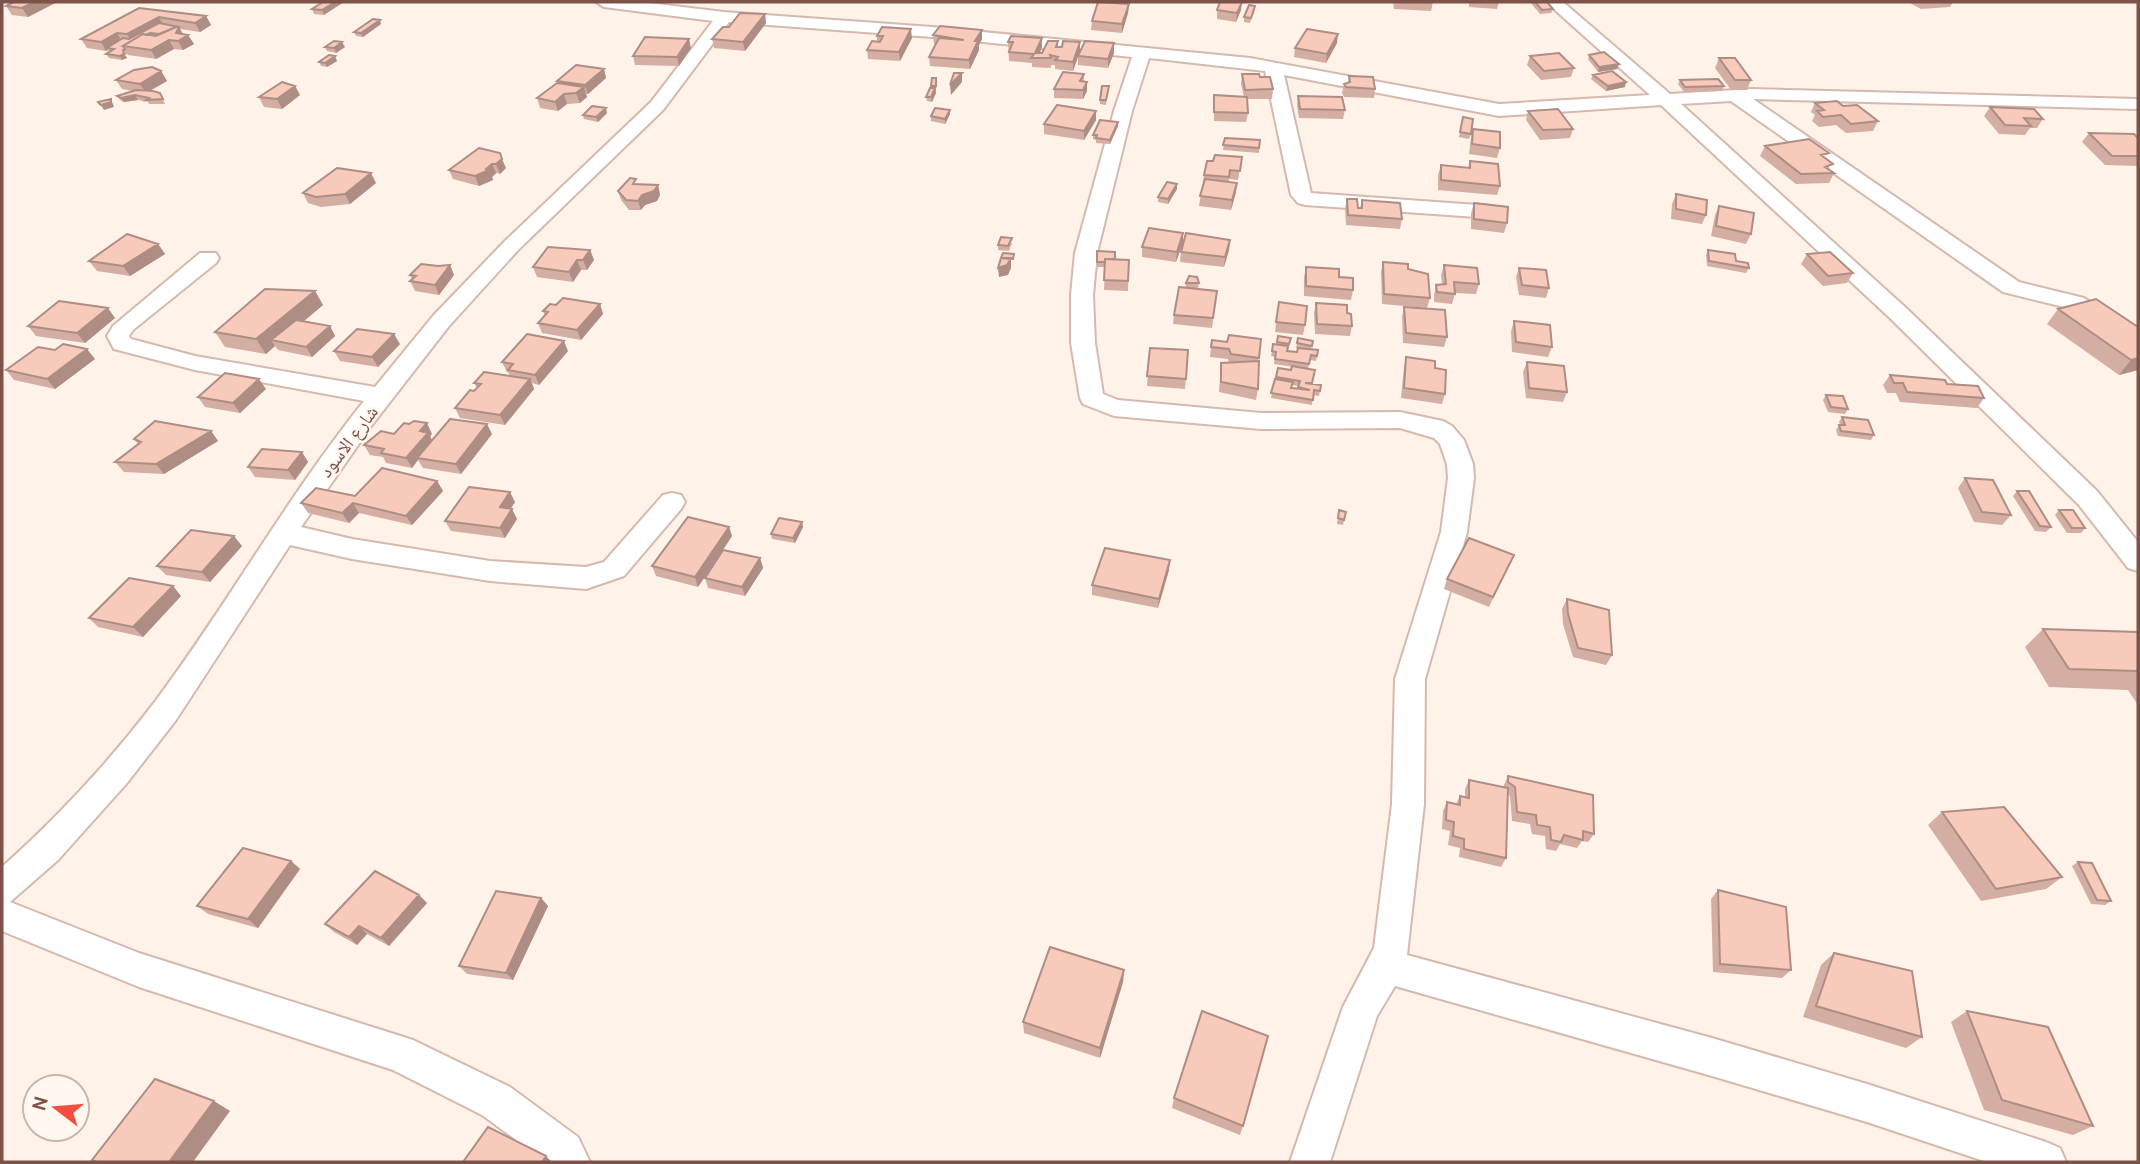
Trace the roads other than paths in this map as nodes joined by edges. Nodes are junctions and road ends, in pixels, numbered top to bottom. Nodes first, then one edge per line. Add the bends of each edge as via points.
1 (604, 2) edge
2 (1554, 2) edge
3 (724, 17) junction
4 (1142, 54) junction
5 (1273, 66) junction
6 (1735, 95) junction
7 (1664, 98) junction
8 (2138, 104) edge
9 (1491, 212) edge
10 (208, 258) dead end
11 (2138, 344) edge
12 (382, 396) junction
13 (672, 502) dead end
14 (282, 533) junction
15 (2138, 561) edge
16 (2, 888) edge
17 (2, 915) edge
18 (1385, 966) junction
19 (570, 1162) edge
20 (1310, 1162) edge
21 (2046, 1162) edge

1 - 3 street
2 - 7 street
3 - 4 street
3 - 12 street, شارع الاسود via 657,106 476,281
4 - 5 street
4 - 18 street via 1122,111 1086,253 1083,343 1092,398 1114,408 1261,421 1378,419 1423,424 1434,426 1451,440 1460,464 1454,532 1410,679 1408,804 1392,948
5 - 7 street via 1499,110
5 - 9 street via 1305,199
6 - 7 street
6 - 8 street
6 - 11 street via 2011,287 2076,303
7 - 15 street via 1898,313 2088,498
10 - 12 street via 124,326 118,335 122,344 195,363
12 - 14 street, شارع الاسود
13 - 14 street via 614,569 586,578 490,571 352,550
14 - 16 street, شارع الاسود via 165,711 116,773 46,849
17 - 19 street via 139,970 400,1054 496,1101 564,1151
18 - 20 street via 1361,1007
18 - 21 street via 1686,1049

